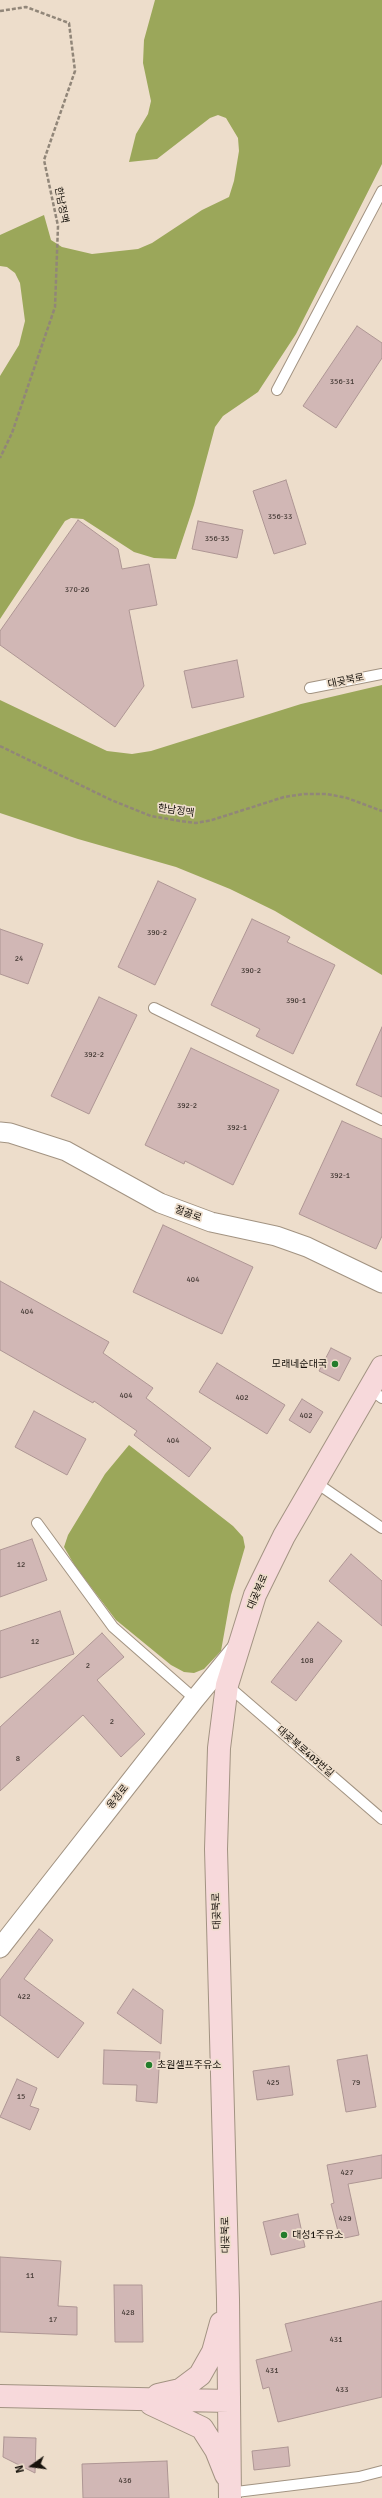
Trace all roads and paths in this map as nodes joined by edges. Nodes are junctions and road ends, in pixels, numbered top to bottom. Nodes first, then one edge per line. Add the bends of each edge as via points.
1 (0, 11) edge
2 (382, 191) edge
3 (277, 390) dead end
4 (0, 458) edge
5 (382, 674) edge
6 (310, 688) dead end
7 (0, 746) edge
8 (382, 811) edge
9 (154, 1008) dead end
10 (382, 1120) edge
11 (0, 1132) edge
12 (382, 1283) edge
13 (382, 1368) edge
14 (376, 1394) edge
15 (315, 1482) junction
16 (38, 1523) dead end
17 (382, 1528) edge
18 (237, 1648) junction
19 (227, 1685) junction
20 (195, 1699) junction
21 (382, 1819) edge
22 (0, 1948) edge
23 (228, 2298) junction
24 (0, 2396) edge
25 (140, 2400) junction
26 (229, 2401) junction
27 (382, 2471) edge
28 (227, 2493) edge

1 - 4 path, 한남정맥 via 26,7 69,23 75,71 44,160 58,226 56,308 12,433
2 - 3 lane
5 - 6 lane, 대곶북로
7 - 8 path, 한남정맥 via 111,800 151,816 180,821 196,823 212,820 284,797 304,794 327,794 347,798
9 - 10 lane
11 - 12 street, 절골로 via 66,1151 160,1203 211,1222 276,1236 307,1247
13 - 14 street, 대곶북로
14 - 15 street, 대곶북로
15 - 17 lane
15 - 18 street, 대곶북로 via 284,1536 255,1595
16 - 20 lane via 113,1627
18 - 19 street, 대곶북로
18 - 20 street, 옹정로
19 - 21 lane, 대곶북로403번길
19 - 23 street, 대곶북로 via 219,1748 216,1849
20 - 22 street, 옹정로
23 - 25 street via 213,2352 200,2375 180,2390
23 - 26 street, 대곶북로
24 - 25 street
25 - 26 street
25 - 28 street via 202,2428 216,2450
26 - 28 street, 대곶북로
27 - 28 lane via 359,2477

